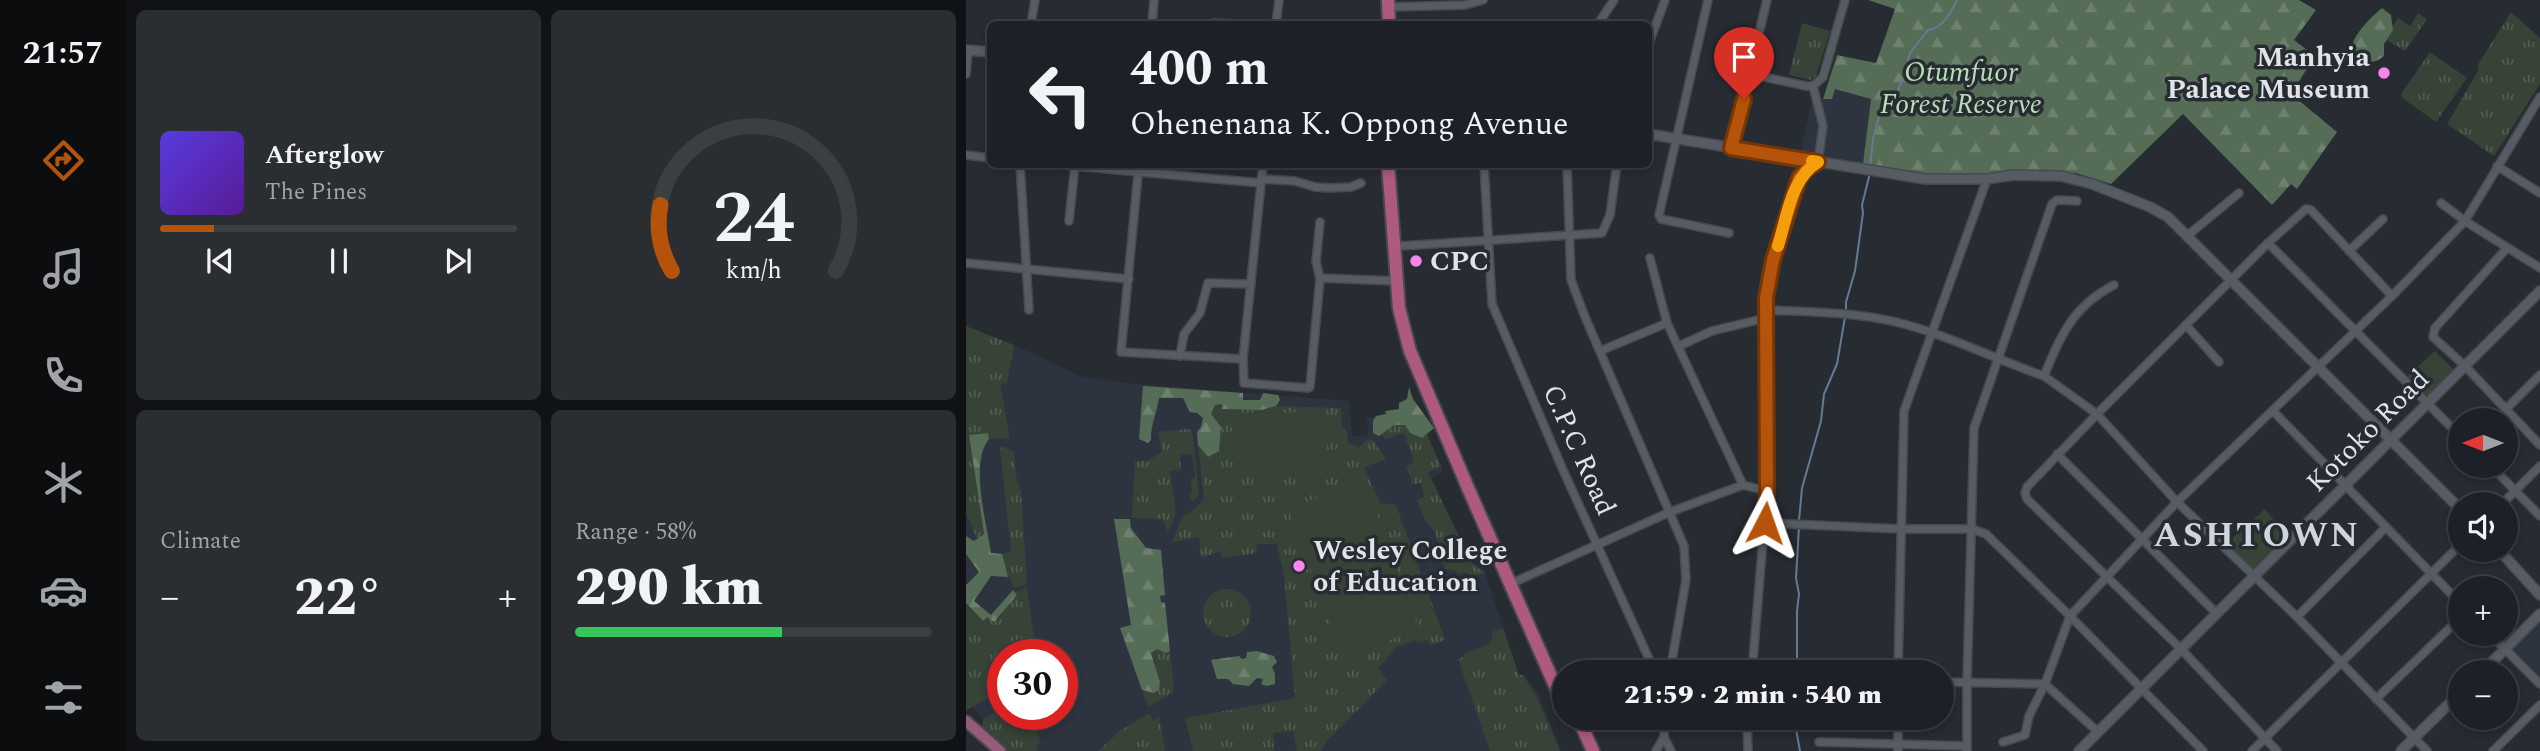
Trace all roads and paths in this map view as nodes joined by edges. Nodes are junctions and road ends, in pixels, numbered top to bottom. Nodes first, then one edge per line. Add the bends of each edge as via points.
1 (1035, 0) edge
2 (1154, 0) edge
3 (1279, 0) edge
4 (1483, 0) edge
5 (1614, 0) edge
6 (1665, 0) edge
7 (1708, 0) edge
8 (1767, 0) edge
9 (1845, 0) edge
10 (1386, 2) edge
11 (1032, 21) edge
12 (1152, 21) edge
13 (1276, 21) edge
14 (1382, 21) edge
15 (1389, 21) edge
16 (1600, 21) edge
17 (1652, 35) edge
18 (967, 50) edge
19 (987, 52) edge
20 (966, 75) edge
21 (1750, 75) junction
22 (1813, 86) junction
23 (2540, 97) edge
24 (1652, 135) edge
25 (1675, 139) junction
26 (1731, 148) junction
27 (966, 155) edge
28 (987, 158) edge
29 (1818, 162) junction
30 (2497, 166) junction
31 (1020, 168) edge
32 (1075, 168) edge
33 (1091, 168) edge
34 (1139, 168) edge
35 (1263, 168) edge
36 (1388, 168) edge
37 (1396, 168) edge
38 (1484, 168) edge
39 (1567, 168) edge
40 (1616, 168) edge
41 (1139, 174) junction
42 (1987, 179) junction
43 (1261, 181) junction
44 (1361, 183) dead end
45 (2239, 193) dead end
46 (2540, 193) edge
47 (2077, 201) dead end
48 (2441, 203) dead end
49 (2383, 219) dead end
50 (1069, 221) dead end
51 (2465, 221) junction
52 (1320, 222) dead end
53 (1729, 233) dead end
54 (1568, 236) junction
55 (2187, 236) junction
56 (1487, 240) junction
57 (2268, 243) junction
58 (1400, 247) junction
59 (2507, 248) junction
60 (2349, 251) junction
61 (1650, 258) dead end
62 (966, 263) edge
63 (1028, 268) junction
64 (2540, 268) edge
65 (1320, 278) junction
66 (1129, 279) junction
67 (2231, 280) junction
68 (1396, 281) junction
69 (1251, 284) junction
70 (2114, 285) dead end
71 (2540, 291) edge
72 (2392, 296) junction
73 (2536, 302) edge
74 (1029, 310) dead end
75 (1766, 314) junction
76 (1667, 323) junction
77 (2186, 325) junction
78 (2354, 331) junction
79 (1932, 333) junction
80 (1679, 346) junction
81 (1600, 351) junction
82 (1180, 356) junction
83 (1243, 359) junction
84 (1996, 360) junction
85 (2219, 362) dead end
86 (2465, 366) junction
87 (2317, 367) junction
88 (2540, 375) edge
89 (2043, 376) junction
90 (2428, 403) junction
91 (2503, 408) edge
92 (2507, 408) edge
93 (2273, 411) junction
94 (2097, 414) junction
95 (2518, 423) edge
96 (2448, 424) edge
97 (2391, 441) junction
98 (2540, 445) edge
99 (2057, 454) junction
100 (2540, 466) edge
101 (2503, 478) edge
102 (1743, 485) junction
103 (2345, 485) junction
104 (2515, 490) junction
105 (1767, 491) junction
106 (2448, 497) edge
107 (2177, 502) junction
108 (1670, 512) junction
109 (2540, 516) edge
110 (1765, 523) junction
111 (2386, 527) junction
112 (1901, 529) junction
113 (1972, 529) junction
114 (2141, 539) junction
115 (1599, 545) junction
116 (2448, 557) edge
117 (2510, 562) edge
118 (2432, 574) junction
119 (2255, 576) junction
120 (2105, 577) junction
121 (1514, 582) junction
122 (2448, 591) edge
123 (2540, 594) edge
124 (2216, 613) junction
125 (2540, 614) edge
126 (2070, 616) junction
127 (2297, 617) junction
128 (2448, 630) edge
129 (2505, 648) junction
130 (2180, 649) junction
131 (1650, 660) edge
132 (1673, 660) edge
133 (1753, 660) edge
134 (1898, 660) edge
135 (2494, 660) edge
136 (2340, 662) junction
137 (1552, 663) edge
138 (1552, 676) edge
139 (1954, 682) edge
140 (1967, 682) junction
141 (2045, 684) junction
142 (2540, 684) edge
143 (2141, 688) junction
144 (2376, 699) junction
145 (2448, 705) edge
146 (2540, 705) edge
147 (966, 721) edge
148 (1575, 730) edge
149 (1583, 730) edge
150 (1664, 730) edge
151 (1747, 730) edge
152 (2098, 732) junction
153 (1664, 737) junction
154 (2265, 739) junction
155 (2415, 739) junction
156 (1819, 742) dead end
157 (2003, 742) dead end
158 (1898, 747) edge
159 (1967, 748) edge
160 (1000, 751) edge
161 (1584, 751) edge
162 (1593, 751) edge
163 (1656, 751) edge
164 (1671, 751) edge
165 (1748, 751) edge
166 (2079, 751) edge
167 (2203, 751) edge
168 (2252, 751) edge
169 (2277, 751) edge
170 (2400, 751) edge
171 (2427, 751) edge
172 (2493, 751) edge

1 - 11 street
2 - 12 street
3 - 13 street
4 - 10 street via 1465,5
5 - 16 street
6 - 17 street
7 - 25 street
8 - 21 street
9 - 22 street via 1823,77
10 - 14 highway
10 - 15 highway
18 - 19 street
18 - 20 street
21 - 22 street
21 - 26 street
22 - 29 street via 1823,126
23 - 30 street
24 - 25 street
25 - 26 street
25 - 53 street via 1660,217
26 - 29 street
27 - 28 street
29 - 42 street via 1925,180
29 - 75 street via 1799,178 1773,260
30 - 46 street
30 - 51 street
31 - 63 street
32 - 50 street
33 - 41 street
34 - 41 street
35 - 43 street
36 - 68 highway
37 - 58 highway
38 - 56 street, C.P.C Road
39 - 54 street
40 - 54 street via 1605,229 1596,235
41 - 43 street
41 - 66 street
42 - 55 street via 2026,175 2078,180 2168,217
42 - 79 street
43 - 44 street via 1329,188
43 - 69 street
45 - 55 street
47 - 84 street via 2052,204
48 - 51 street
49 - 60 street
51 - 59 street
51 - 72 street
52 - 65 street via 1316,262
54 - 56 street
54 - 81 street via 1571,280
55 - 67 street
56 - 58 street
56 - 115 street, C.P.C Road via 1492,304
57 - 60 street via 2308,209
57 - 67 street
57 - 78 street
58 - 121 highway via 1407,314 1418,349
59 - 64 street
59 - 86 street via 2433,333
60 - 72 street
61 - 76 street
62 - 63 street
63 - 66 street
63 - 74 street
65 - 68 street
65 - 83 street via 1309,388 1244,383
66 - 82 street via 1121,352
67 - 77 street
67 - 87 street
68 - 121 highway via 1410,351
69 - 82 street via 1208,283 1200,313 1184,334
69 - 83 street
70 - 89 street via 2094,295 2071,320
71 - 73 street, Kotoko Road
72 - 78 street
73 - 86 street, Kotoko Road
75 - 79 street via 1846,313
75 - 80 street
75 - 105 street
76 - 80 street
76 - 81 street
77 - 85 street
77 - 94 street
78 - 87 street
78 - 90 street
79 - 84 street
79 - 112 street via 1904,411
80 - 102 street
81 - 108 street
82 - 83 street
84 - 89 street
84 - 113 street via 1974,428
86 - 90 street, Kotoko Road
86 - 91 street
87 - 93 street
87 - 97 street
88 - 92 street
89 - 94 street
90 - 96 street
90 - 97 street, Kotoko Road
93 - 103 street
93 - 107 street
94 - 99 street
94 - 107 street
95 - 98 street
97 - 103 street, Kotoko Road
97 - 106 street
99 - 114 street
99 - 120 street via 2027,487 2027,499
100 - 104 street
101 - 104 street
102 - 105 street
102 - 108 street
103 - 111 street
103 - 119 street, Kotoko Road
104 - 109 street
105 - 110 street
107 - 114 street
107 - 119 street
108 - 115 street
108 - 132 street via 1684,546 1686,580
110 - 112 street
110 - 133 street
111 - 118 street
111 - 127 street
112 - 113 street
112 - 134 street
113 - 126 street via 1992,538
113 - 140 street
114 - 120 street
114 - 124 street
115 - 121 street
115 - 131 street, C.P.C Road
116 - 118 street
117 - 123 street
118 - 122 street
118 - 136 street
119 - 124 street, Kotoko Road
119 - 127 street
120 - 126 street
120 - 130 street
121 - 137 highway
121 - 138 highway
124 - 130 street, Kotoko Road
125 - 129 street
126 - 141 street
126 - 143 street
127 - 136 street
128 - 144 street
129 - 135 street
129 - 142 street
130 - 143 street, Kotoko Road
130 - 154 street
136 - 144 street
136 - 154 street
139 - 140 street
140 - 141 street
140 - 159 street
141 - 152 street
141 - 157 street via 2025,735
143 - 152 street, Kotoko Road
143 - 167 street
144 - 155 street
145 - 155 street
146 - 172 street
147 - 160 main road
148 - 161 highway
149 - 162 highway
150 - 153 street
151 - 165 street
152 - 166 street, Kotoko Road
153 - 163 street
153 - 164 street
154 - 168 street
154 - 169 street
155 - 170 street
155 - 171 street
156 - 158 street
158 - 159 street

